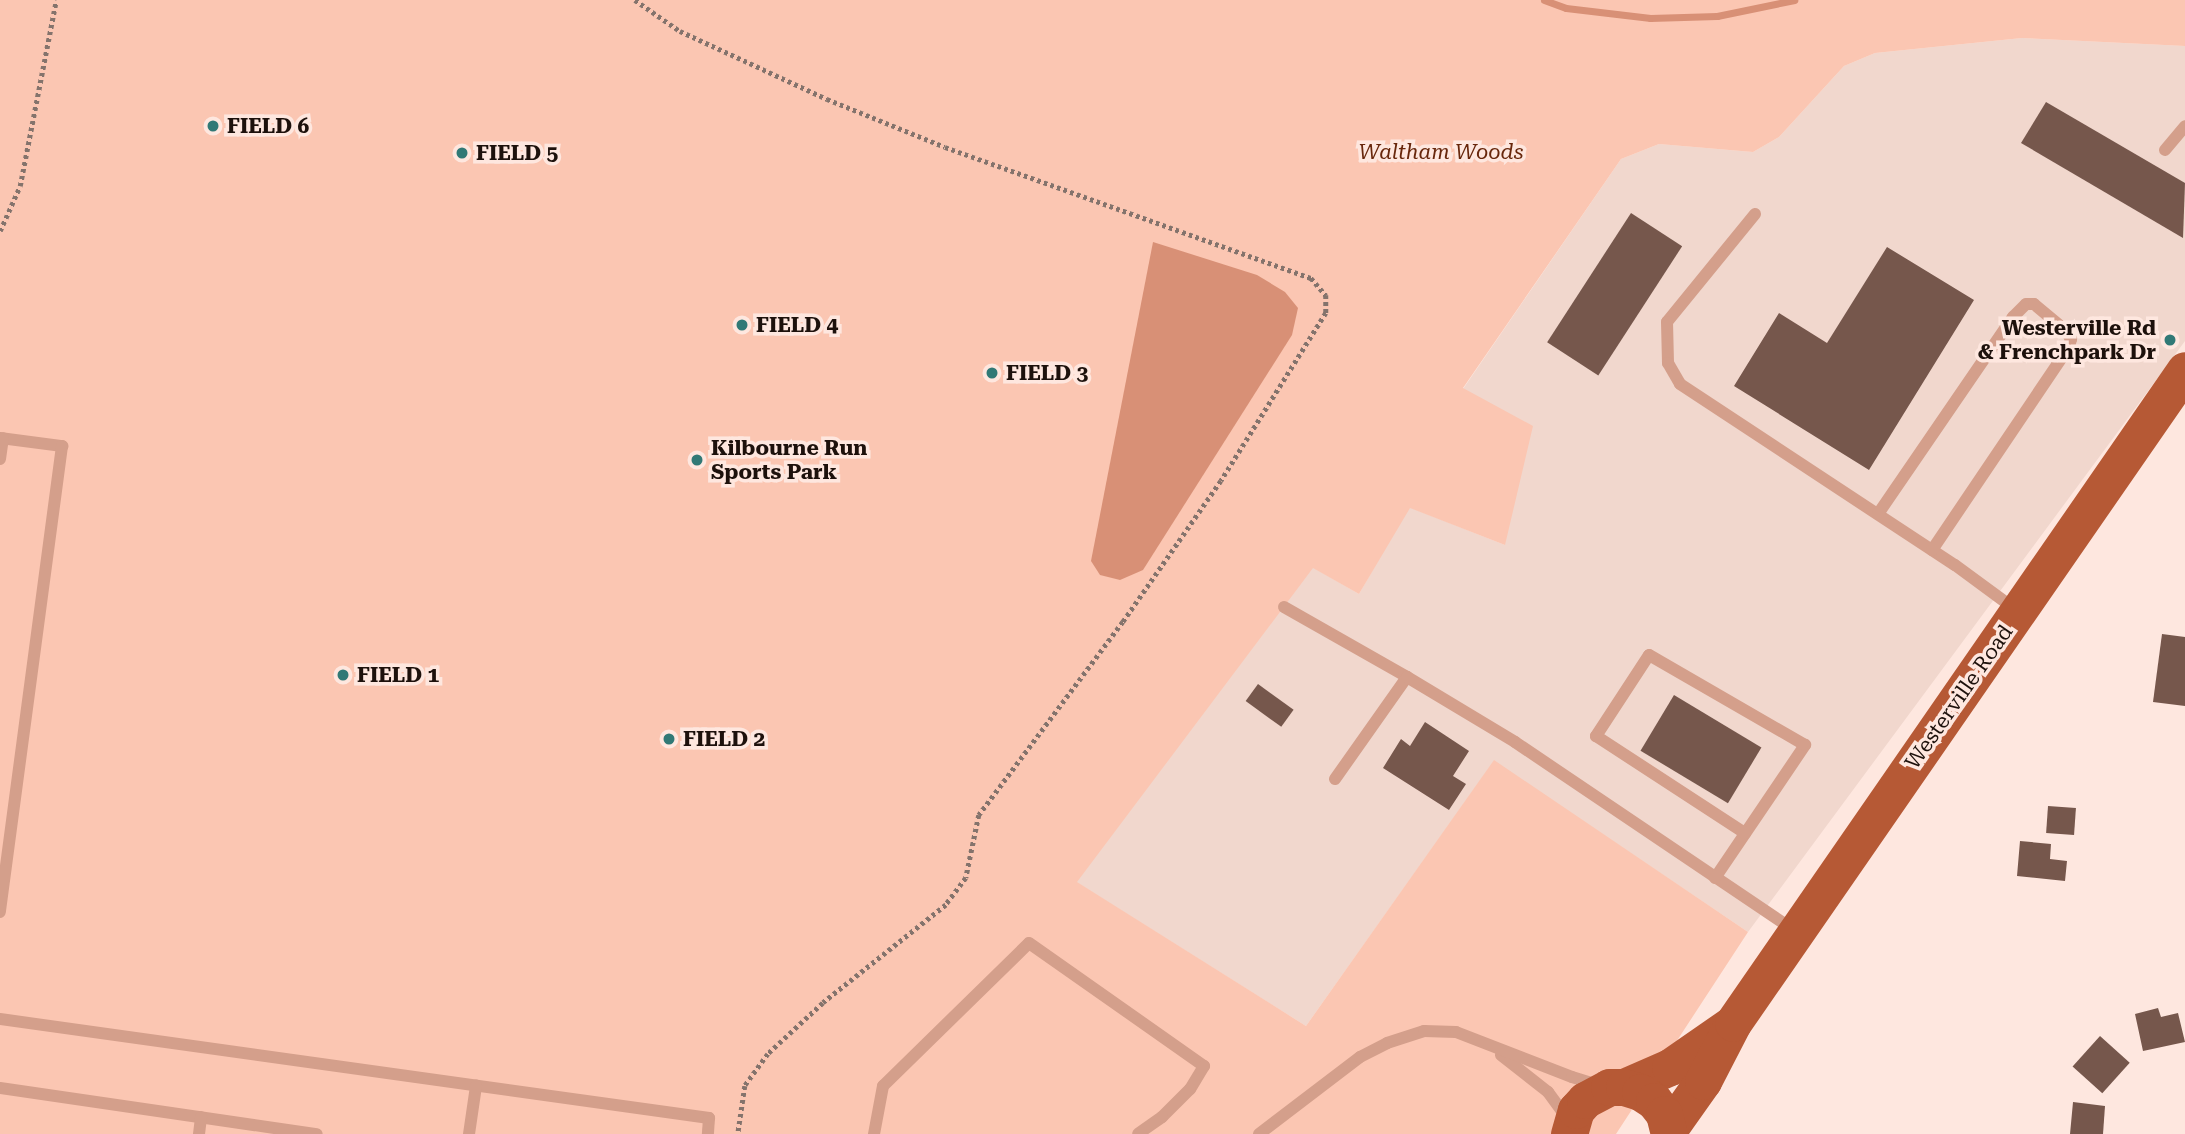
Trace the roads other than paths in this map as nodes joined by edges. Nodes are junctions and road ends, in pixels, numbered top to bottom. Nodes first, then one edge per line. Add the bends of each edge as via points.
1 (2185, 126) edge
2 (2165, 150) dead end
3 (1755, 214) dead end
4 (2185, 370) edge
5 (2, 438) edge
6 (0, 459) edge
7 (1878, 514) junction
8 (1932, 550) junction
9 (1284, 607) dead end
10 (2018, 611) junction
11 (1407, 677) junction
12 (1335, 779) dead end
13 (1745, 833) junction
14 (3, 872) edge
15 (1715, 878) junction
16 (0, 912) edge
17 (1795, 931) junction
18 (0, 1019) edge
19 (1733, 1023) junction
20 (1490, 1046) junction
21 (476, 1086) junction
22 (1617, 1087) junction
23 (0, 1088) edge
24 (201, 1117) junction
25 (1570, 1128) edge
26 (1669, 1132) edge
27 (199, 1134) edge
28 (317, 1134) edge
29 (469, 1134) edge
30 (708, 1134) edge
31 (874, 1134) edge
32 (1138, 1134) edge
33 (1259, 1134) edge

1 - 2 lane
3 - 7 lane via 1667,322 1668,363 1680,384
4 - 10 main road, Westerville Road
5 - 6 lane
5 - 14 lane via 62,446
7 - 8 lane
7 - 8 lane via 2013,317 2026,304 2034,304 2065,330 2071,339 2069,347
8 - 10 lane
9 - 11 lane
10 - 17 main road, Westerville Road
11 - 12 lane
11 - 15 lane via 1515,742
13 - 13 lane via 1805,745 1649,655 1596,736
13 - 15 lane
14 - 16 lane
15 - 17 lane
17 - 19 main road, Westerville Road
18 - 21 lane
19 - 22 main road, Westerville Road via 1670,1067
19 - 26 main road, Westerville Road
20 - 22 lane via 1572,1077
20 - 25 lane via 1548,1092
20 - 33 lane via 1456,1032 1434,1031 1387,1043 1360,1057
21 - 29 lane
21 - 30 lane via 709,1118
22 - 25 main road, Westerville Road via 1585,1100
22 - 26 main road, Westerville Road via 1640,1091 1654,1101
23 - 24 lane
24 - 27 lane
24 - 28 lane
31 - 32 lane via 883,1086 1029,943 1204,1066 1162,1117

